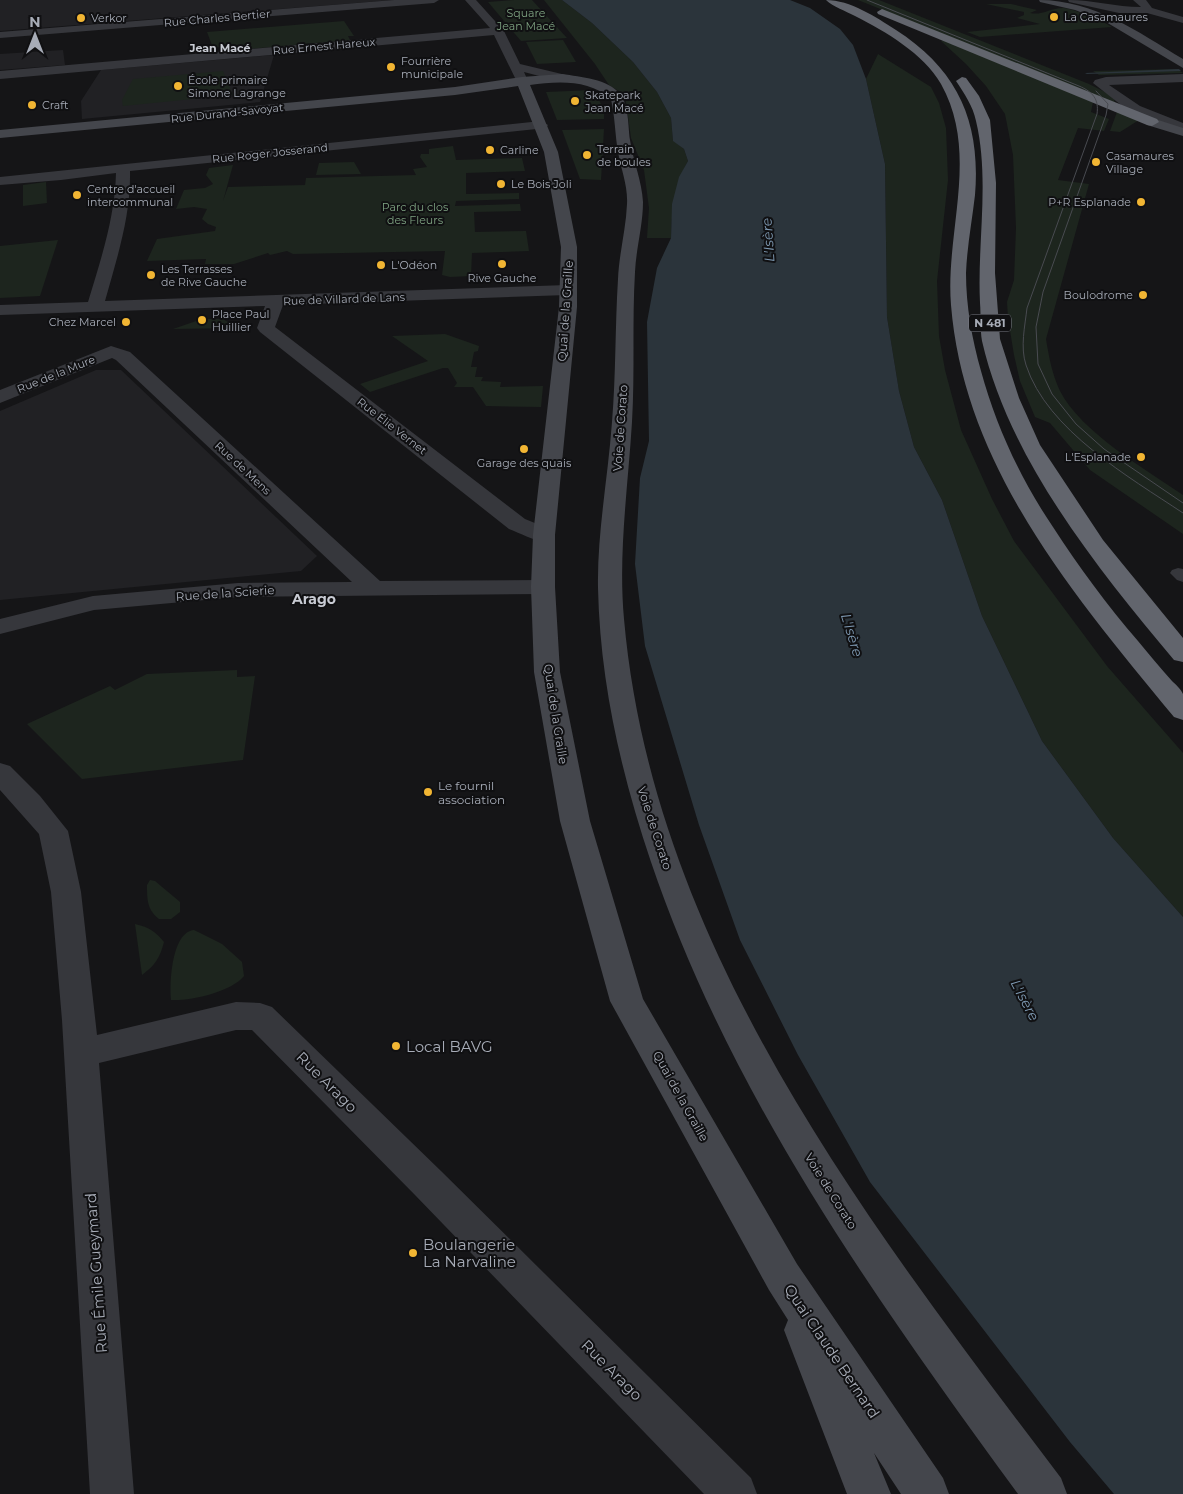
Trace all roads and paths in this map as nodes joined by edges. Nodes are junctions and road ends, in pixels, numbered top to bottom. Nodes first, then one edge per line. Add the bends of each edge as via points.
1 (434, 0) edge
2 (470, 0) edge
3 (831, 0) edge
4 (850, 0) edge
5 (1044, 0) edge
6 (1074, 0) edge
7 (1138, 0) edge
8 (389, 4) junction
9 (1147, 10) junction
10 (396, 14) dead end
11 (1183, 20) edge
12 (498, 31) junction
13 (0, 36) edge
14 (1181, 62) edge
15 (517, 67) junction
16 (0, 74) edge
17 (1183, 78) edge
18 (573, 80) junction
19 (455, 92) junction
20 (473, 92) junction
21 (521, 93) junction
22 (1152, 122) joint
23 (541, 125) junction
24 (1183, 130) edge
25 (0, 134) edge
26 (123, 169) junction
27 (0, 181) edge
28 (567, 290) junction
29 (275, 302) junction
30 (95, 307) junction
31 (0, 310) edge
32 (111, 352) joint
33 (0, 397) edge
34 (544, 535) junction
35 (543, 587) junction
36 (373, 588) junction
37 (0, 627) edge
38 (1183, 654) edge
39 (1183, 711) edge
40 (0, 773) edge
41 (81, 1053) junction
42 (783, 1277) junction
43 (861, 1490) edge
44 (112, 1494) edge
45 (734, 1494) edge
46 (927, 1494) edge
47 (1045, 1494) edge

1 - 8 street, Rue Charles Bertier
2 - 12 street
3 - 39 highway, N 481 via 897,35 916,49 939,73 952,94 961,116 968,181 958,273 963,339 979,399 1022,494 1053,546 1108,622
4 - 22 highway
4 - 38 highway, N 481 via 924,43 951,67 974,96 983,120 987,148 987,273 991,339 1009,398 1030,445 1094,544
5 - 14 main road via 1110,20
6 - 9 street via 1120,10
7 - 9 street via 1145,4
8 - 10 street
8 - 13 street, Rue Charles Bertier via 78,34
9 - 11 street
12 - 15 street
12 - 16 street, Rue Ernest Hareux via 411,33 81,62
15 - 18 street, Voie de Corato
15 - 21 street
17 - 24 street via 1099,83 1135,109
18 - 21 main road, Voie de Corato
18 - 21 main road, Voie de Corato
18 - 47 main road, Voie de Corato via 607,89 617,98 625,154 634,181 634,215 626,276 624,389 611,538 612,628 626,726 660,848 708,966 746,1045 799,1140 901,1299
19 - 20 main road, Rue Durand-Savoyat
19 - 21 main road, Rue Durand-Savoyat
19 - 25 main road, Rue Durand-Savoyat
20 - 21 main road, Rue Durand-Savoyat
20 - 21 main road
21 - 23 main road, Quai de la Graille
22 - 24 main road
23 - 26 street, Rue Roger Josserand
23 - 28 main road, Quai de la Graille via 551,152 569,247
26 - 27 street, Rue Roger Josserand
26 - 30 street via 123,196 114,241
28 - 29 street, Rue de Villard de Lans
28 - 34 main road, Quai de la Graille via 568,307
29 - 30 street, Rue de Villard de Lans
29 - 34 street, Rue Élie Vernet via 266,328 517,524
30 - 31 street, Rue de Villard de Lans
32 - 33 street, Rue de la Mure
32 - 36 street, Rue de Mens via 123,356
34 - 35 main road, Quai de la Graille
35 - 36 street, Rue de la Scierie
35 - 42 main road, Quai de la Graille via 547,672 575,821 627,1001
36 - 37 street, Rue de la Scierie via 238,590 93,603
40 - 41 street via 53,831 66,892
41 - 44 street, Rue Émile Gueymard
41 - 45 street, Rue Arago via 236,1016 260,1017
42 - 43 main road, Quai Claude Bernard
42 - 46 main road, Quai Claude Bernard

